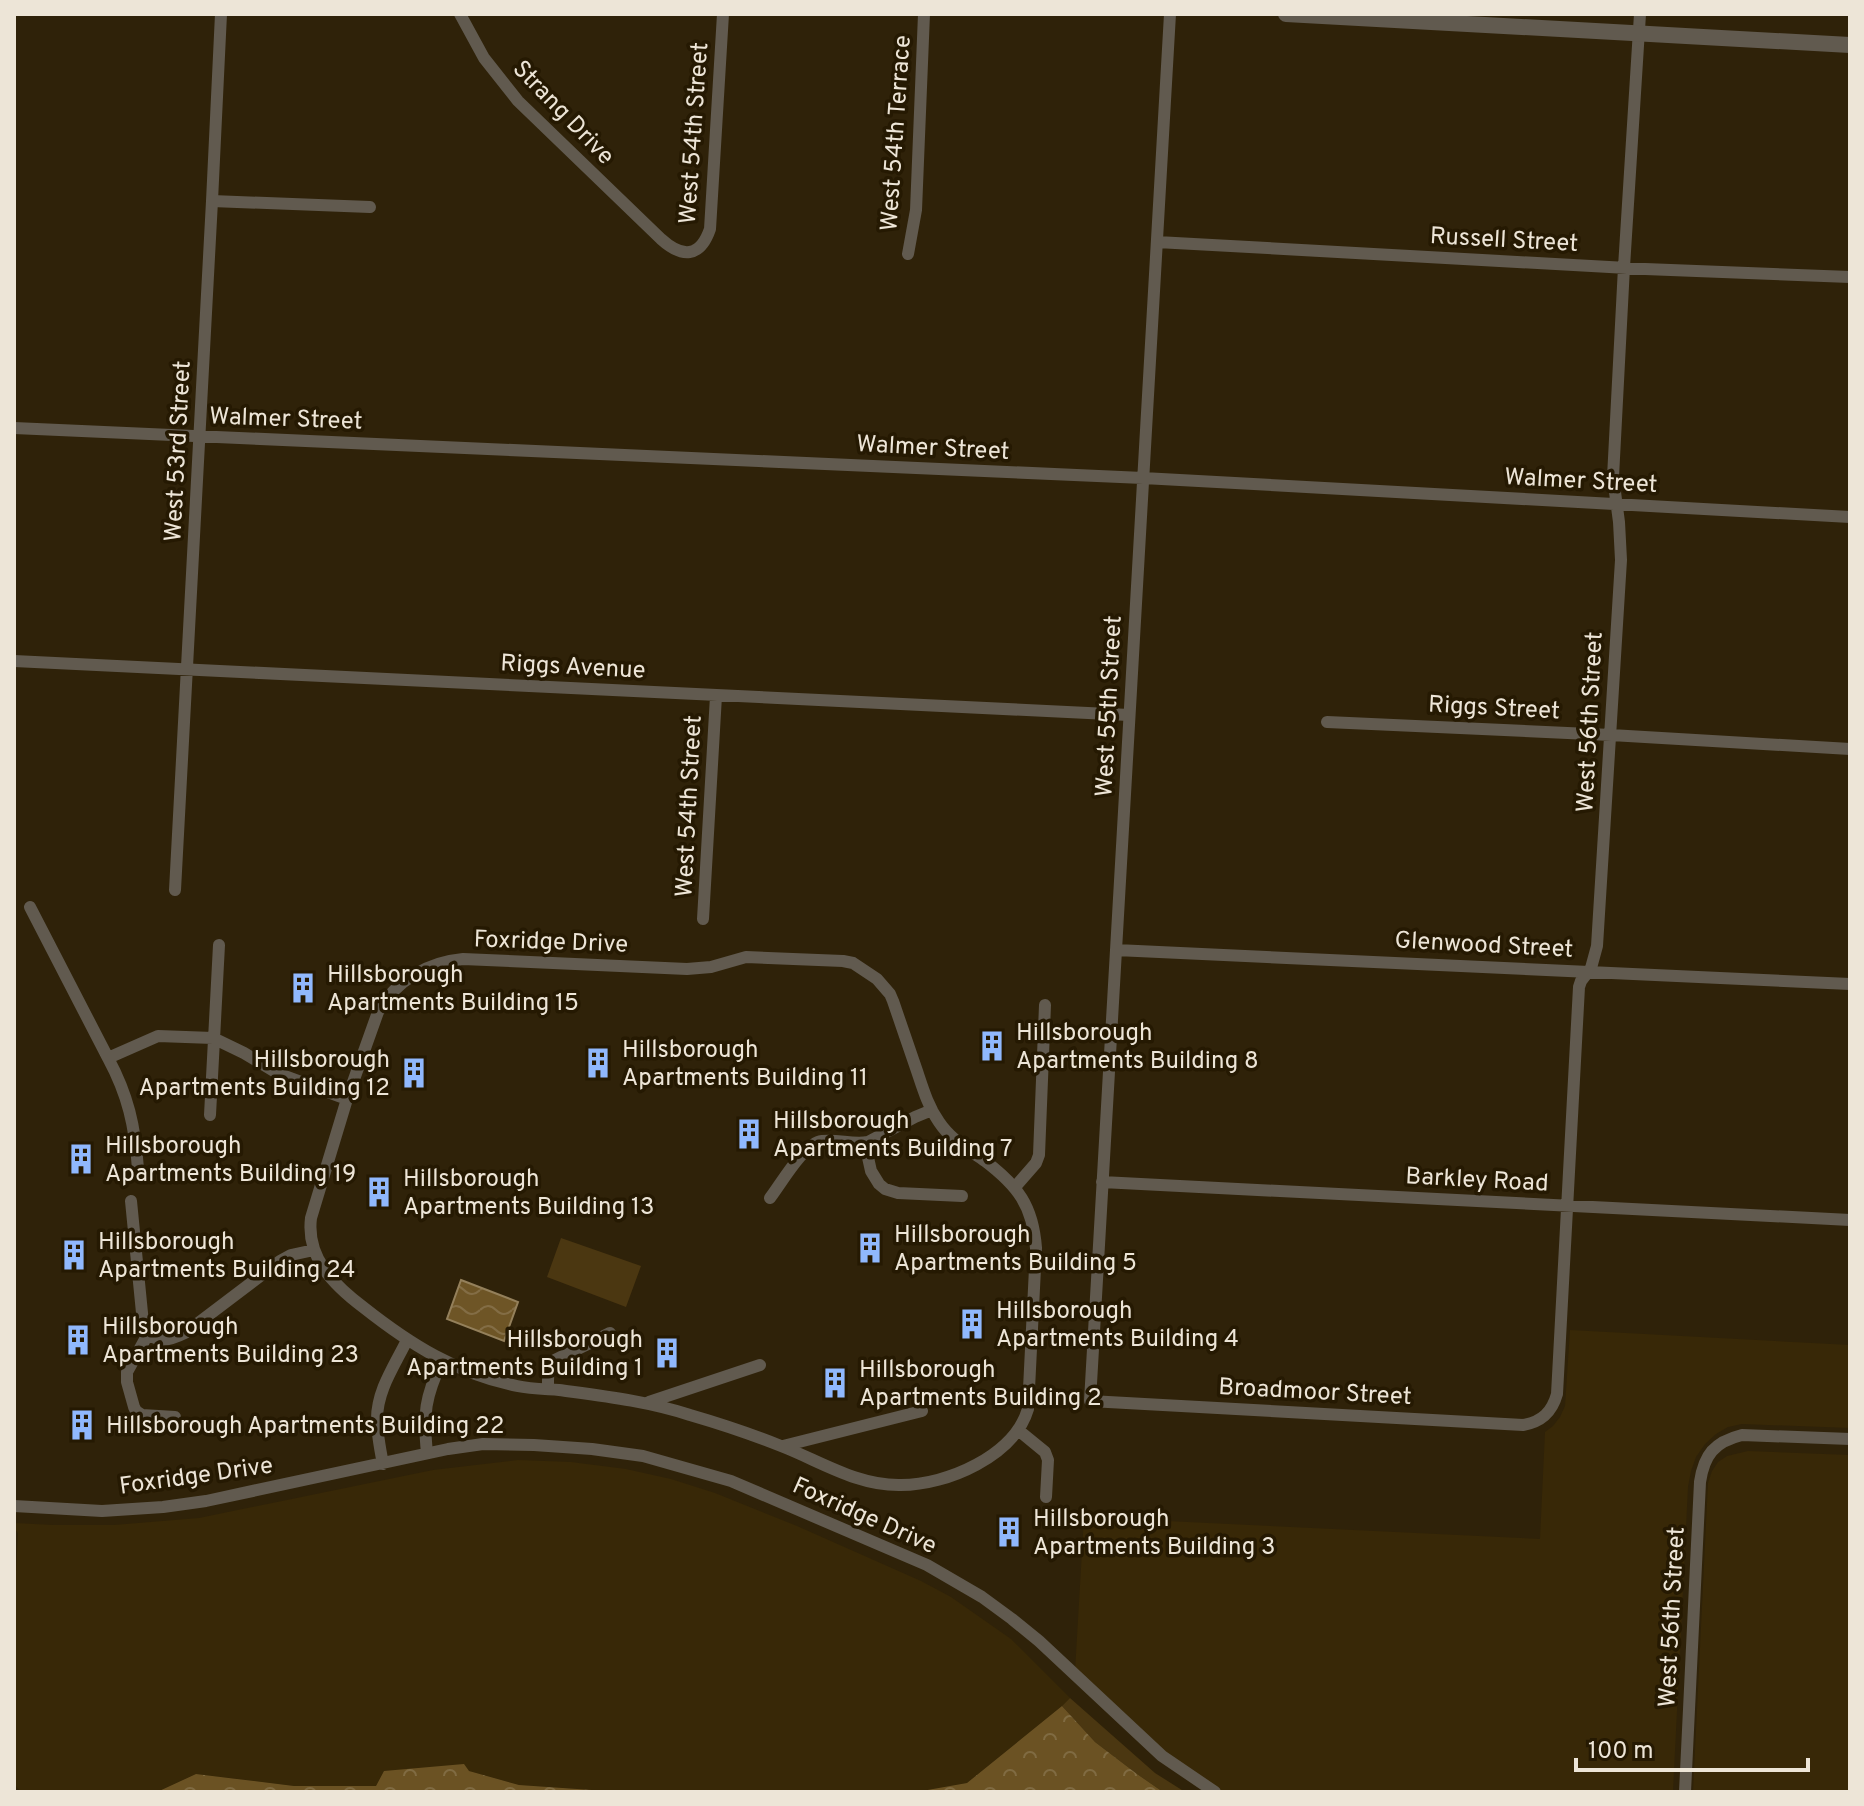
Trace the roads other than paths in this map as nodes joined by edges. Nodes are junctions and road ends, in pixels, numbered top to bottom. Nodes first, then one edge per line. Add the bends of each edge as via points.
1 (221, 14) edge
2 (460, 14) edge
3 (723, 14) edge
4 (924, 14) edge
5 (1170, 14) edge
6 (1286, 14) edge
7 (1640, 14) edge
8 (1639, 34) junction
9 (1850, 45) edge
10 (212, 201) junction
11 (370, 207) dead end
12 (1157, 242) junction
13 (695, 251) joint
14 (908, 254) dead end
15 (1624, 267) junction
16 (1850, 277) edge
17 (14, 428) edge
18 (200, 437) junction
19 (1143, 478) junction
20 (1617, 504) junction
21 (1850, 517) edge
22 (14, 661) edge
23 (186, 669) junction
24 (716, 696) junction
25 (1129, 715) junction
26 (1327, 722) dead end
27 (1611, 735) junction
28 (1850, 749) edge
29 (175, 890) dead end
30 (30, 907) dead end
31 (703, 919) dead end
32 (219, 945) dead end
33 (1116, 950) junction
34 (1589, 970) junction
35 (1850, 984) edge
36 (1045, 1005) dead end
37 (213, 1038) junction
38 (108, 1058) junction
39 (347, 1099) junction
40 (932, 1110) junction
41 (210, 1115) dead end
42 (865, 1144) junction
43 (138, 1169) dead end
44 (1102, 1182) junction
45 (1015, 1187) junction
46 (962, 1196) dead end
47 (770, 1198) dead end
48 (131, 1201) dead end
49 (1567, 1206) junction
50 (1850, 1220) edge
51 (314, 1250) junction
52 (610, 1333) dead end
53 (148, 1334) junction
54 (407, 1340) junction
55 (442, 1361) junction
56 (760, 1365) dead end
57 (548, 1389) junction
58 (1090, 1401) joint
59 (647, 1403) junction
60 (922, 1411) dead end
61 (175, 1417) dead end
62 (1538, 1421) joint
63 (1018, 1430) junction
64 (1850, 1439) edge
65 (783, 1446) junction
66 (427, 1453) junction
67 (383, 1464) junction
68 (1046, 1497) dead end
69 (14, 1506) edge
70 (1215, 1792) edge
71 (1685, 1792) edge

1 - 10 street, West 53rd Street
2 - 13 street, Strang Drive via 484,58 518,101 673,249
3 - 13 street, West 54th Street via 711,225
4 - 14 street, West 54th Terrace via 916,210
5 - 12 street, West 55th Street
6 - 8 street
7 - 8 street, West 56th Street
8 - 9 street
8 - 15 street, West 56th Street
10 - 11 street
10 - 18 street, West 53rd Street
12 - 15 street, Russell Street
12 - 19 street, West 55th Street
15 - 16 street, Russell Street
15 - 20 street, West 56th Street via 1613,477
17 - 18 street, Walmer Street
18 - 19 street, Walmer Street
18 - 23 street, West 53rd Street
19 - 20 street, Walmer Street
19 - 25 street, West 55th Street
20 - 21 street, Walmer Street
20 - 27 street, West 56th Street via 1621,560
22 - 23 street, Riggs Avenue
23 - 24 street, Riggs Avenue
23 - 29 street, West 53rd Street
24 - 25 street, Riggs Avenue
24 - 31 street, West 54th Street
25 - 33 street, West 55th Street
26 - 27 street, Riggs Street
27 - 28 street, Riggs Street
27 - 34 street, West 56th Street via 1597,946
30 - 38 street
32 - 37 street
33 - 34 street, Glenwood Street
33 - 44 street, West 55th Street
34 - 35 street, Glenwood Street
34 - 49 street, West 56th Street via 1579,987
36 - 45 street via 1038,1159
37 - 38 street via 158,1036
37 - 39 street via 279,1074
37 - 41 street
38 - 43 street via 130,1109
39 - 40 street, Foxridge Drive via 385,1000 403,981 430,966 483,959 694,969 746,957 843,961 871,974 893,1001
39 - 51 street, Foxridge Drive via 311,1218
40 - 42 street
40 - 45 street, Foxridge Drive via 953,1139
42 - 46 street via 871,1171 885,1189
42 - 47 street via 814,1143
44 - 49 street, Barkley Road
44 - 58 street, West 55th Street
45 - 63 street, Foxridge Drive via 1026,1205 1036,1248 1028,1409
48 - 53 street
49 - 50 street, Barkley Road
49 - 62 street, West 56th Street via 1557,1394
51 - 53 street via 280,1261 185,1333 163,1340
51 - 54 street, Foxridge Drive via 345,1294
52 - 57 street via 555,1360
53 - 61 street via 127,1372 134,1407 142,1415
54 - 55 street, Foxridge Drive
54 - 67 street via 378,1401
55 - 57 street, Foxridge Drive via 520,1387
55 - 66 street via 426,1401
56 - 59 street
57 - 59 street, Foxridge Drive
58 - 62 street, Broadmoor Street via 1526,1425
59 - 65 street, Foxridge Drive
60 - 65 street
63 - 65 street, Foxridge Drive via 979,1463 942,1479 905,1485 859,1479
63 - 68 street via 1045,1452
64 - 71 street, West 56th Street via 1745,1435 1714,1449 1704,1463
66 - 67 street, Foxridge Drive
66 - 70 street, Foxridge Drive via 483,1444 643,1456 731,1481 833,1524 927,1565 982,1597 1039,1641 1162,1756
67 - 69 street, Foxridge Drive via 163,1507 102,1511

